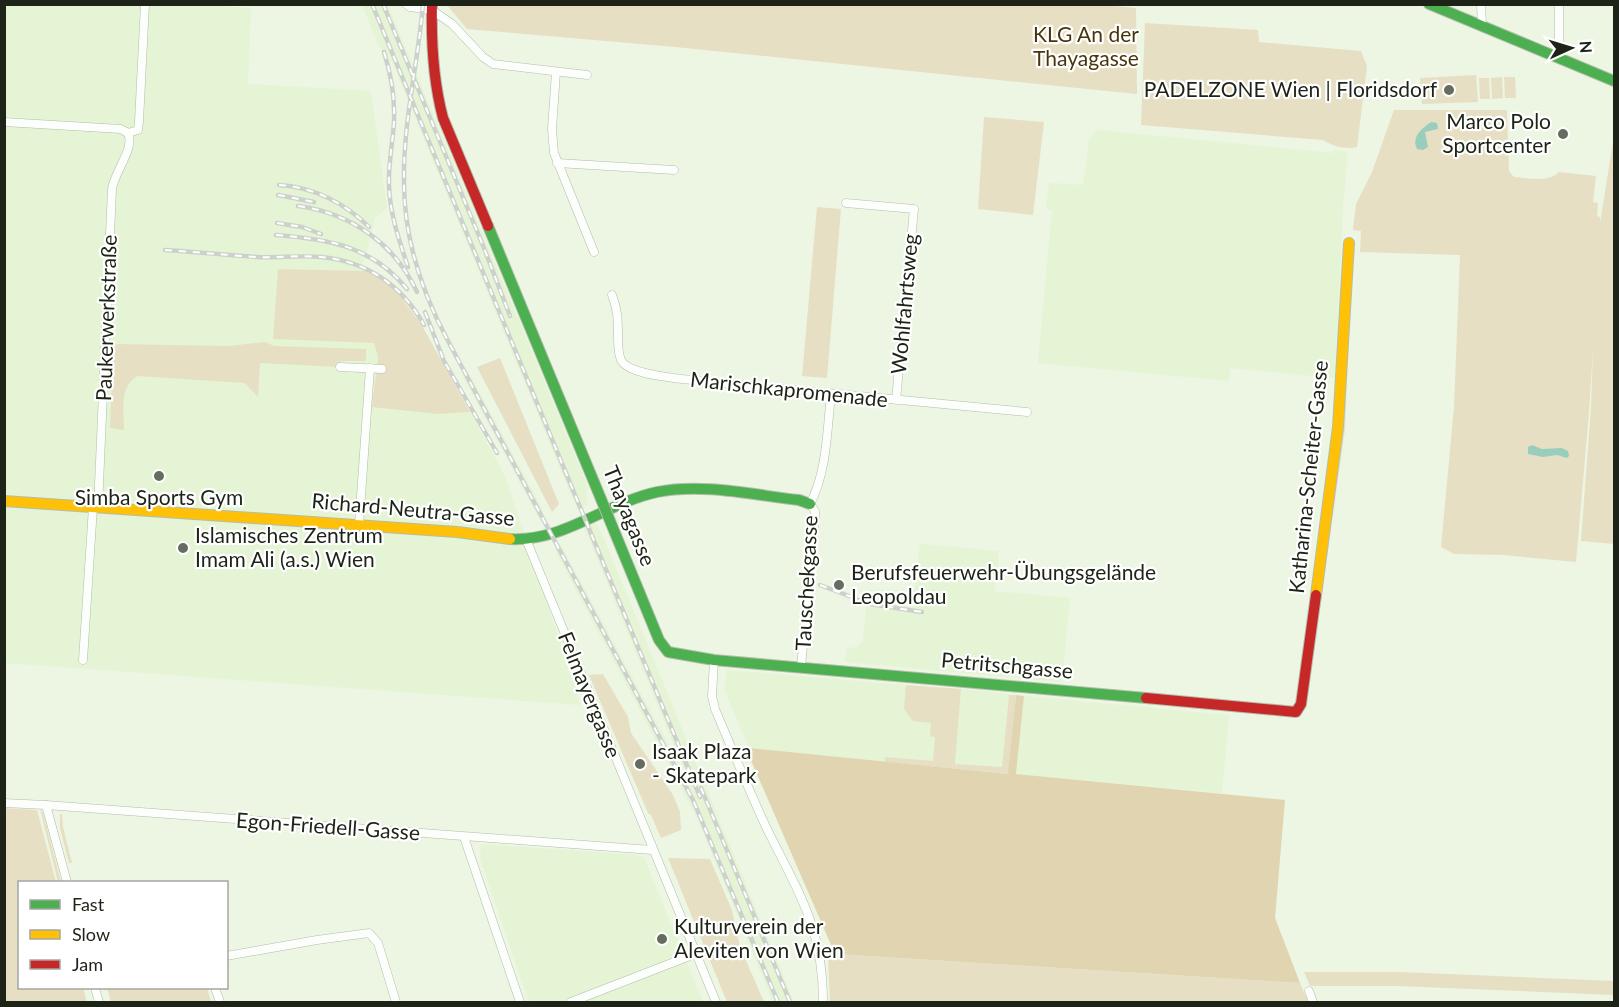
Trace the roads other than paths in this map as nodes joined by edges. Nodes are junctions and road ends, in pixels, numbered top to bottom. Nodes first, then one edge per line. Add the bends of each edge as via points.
1 (145, 4) edge
2 (406, 4) edge
3 (1429, 4) edge
4 (1481, 4) edge
5 (1558, 4) edge
6 (432, 7) edge
7 (1482, 27) junction
8 (1559, 58) junction
9 (556, 72) junction
10 (587, 75) dead end
11 (1614, 81) edge
12 (4, 122) edge
13 (129, 133) junction
14 (557, 163) junction
15 (674, 170) dead end
16 (846, 203) dead end
17 (1349, 243) dead end
18 (594, 252) dead end
19 (612, 296) dead end
20 (340, 367) dead end
21 (369, 368) junction
22 (382, 369) dead end
23 (831, 394) junction
24 (896, 400) junction
25 (1027, 412) dead end
26 (4, 501) edge
27 (810, 504) junction
28 (96, 507) junction
29 (359, 525) junction
30 (526, 539) junction
31 (83, 660) dead end
32 (714, 660) junction
33 (801, 667) junction
34 (1296, 712) joint
35 (4, 803) edge
36 (46, 805) junction
37 (464, 837) junction
38 (652, 850) junction
39 (67, 881) edge
40 (695, 954) junction
41 (228, 956) edge
42 (1309, 991) dead end
43 (396, 1002) edge
44 (520, 1002) edge
45 (571, 1002) edge
46 (714, 1002) edge
47 (823, 1002) edge
48 (1313, 1002) edge

1 - 13 street, Paukerwerkstraße via 140,121 138,130
2 - 6 street
3 - 7 street
4 - 7 street
5 - 8 street
6 - 9 street via 493,64
6 - 32 street, Thayagasse, bridge via 433,74 443,118 664,647 674,654
7 - 8 street
8 - 11 street
9 - 10 street
9 - 14 street via 551,137
12 - 13 street via 121,129
13 - 28 street, Paukerwerkstraße via 130,145 112,189
14 - 15 street
14 - 18 street
16 - 24 street, Wohlfahrtsweg via 914,209
17 - 34 street, Katharina-Scheiter-Gasse via 1338,428 1301,704
19 - 23 street, Marischkapromenade via 618,310 621,360 629,368 682,379
20 - 21 street
21 - 22 street
21 - 29 street
23 - 24 street, Marischkapromenade
23 - 27 street, Tauschekgasse via 817,490
24 - 25 street, Marischkapromenade
26 - 28 street, Richard-Neutra-Gasse
27 - 30 street, Richard-Neutra-Gasse via 668,490
27 - 33 street, Tauschekgasse via 815,518
28 - 29 street, Richard-Neutra-Gasse
28 - 31 street, Paukerwerkstraße
29 - 30 street, Richard-Neutra-Gasse
30 - 38 street, Felmayergasse
32 - 33 street, Petritschgasse
32 - 47 street via 715,710 803,899 822,966
33 - 34 street, Petritschgasse
35 - 36 street, Egon-Friedell-Gasse
36 - 37 street, Egon-Friedell-Gasse
36 - 39 street
37 - 38 street, Egon-Friedell-Gasse
37 - 44 street
38 - 40 street, Felmayergasse
40 - 45 street
40 - 46 street, Felmayergasse
41 - 43 street via 369,933 378,943
42 - 48 street

